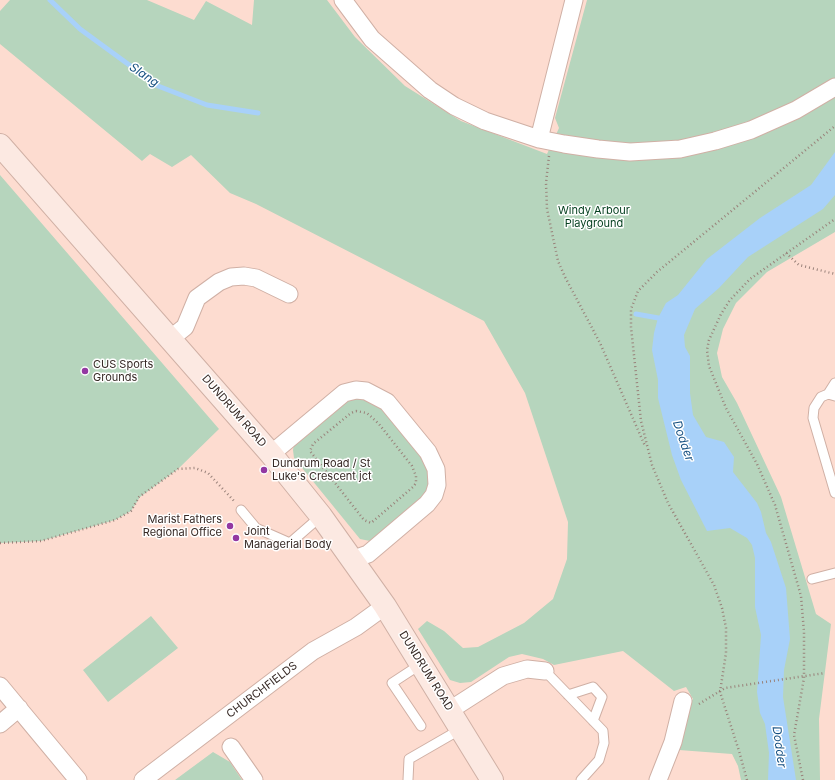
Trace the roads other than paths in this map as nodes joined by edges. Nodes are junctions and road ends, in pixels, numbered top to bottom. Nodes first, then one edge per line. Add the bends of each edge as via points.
1 (343, 0) edge
2 (574, 0) edge
3 (835, 87) edge
4 (539, 139) junction
5 (0, 145) edge
6 (289, 294) dead end
7 (170, 339) junction
8 (835, 383) edge
9 (831, 395) edge
10 (271, 454) junction
11 (835, 493) edge
12 (241, 510) road end
13 (321, 516) junction
14 (354, 559) junction
15 (835, 573) edge
16 (812, 578) dead end
17 (385, 606) junction
18 (422, 664) junction
19 (545, 671) joint
20 (0, 686) edge
21 (568, 695) junction
22 (683, 701) dead end
23 (19, 708) junction
24 (456, 720) junction
25 (593, 721) junction
26 (0, 724) edge
27 (421, 726) dead end
28 (231, 746) dead end
29 (246, 777) edge
30 (78, 780) edge
31 (143, 780) edge
32 (408, 780) edge
33 (492, 780) edge
34 (581, 780) edge
35 (658, 780) edge

1 - 4 street via 372,39 430,90 468,113 503,128
2 - 4 street
3 - 4 street via 796,110 751,130 680,149 652,152 598,149
5 - 7 main road, DUNDRUM ROAD
6 - 7 street via 256,278 231,277 219,282 197,298 185,327
7 - 10 main road, DUNDRUM ROAD
8 - 9 lane
9 - 11 lane via 821,397 816,403 813,418
10 - 13 main road, DUNDRUM ROAD
10 - 14 street via 344,393 356,390 366,391 387,402 428,452 436,469 437,485 434,495 427,504 368,554
12 - 13 lane via 256,528 290,543
13 - 14 main road, DUNDRUM ROAD
14 - 17 main road, DUNDRUM ROAD
15 - 16 lane
17 - 18 main road, DUNDRUM ROAD
17 - 31 street, CHURCHFIELDS via 356,627 313,651
18 - 24 main road, DUNDRUM ROAD
18 - 27 lane via 392,683
19 - 21 lane
19 - 24 street via 528,669 503,676
20 - 23 street
21 - 25 lane
21 - 25 lane via 593,687 602,697
22 - 35 street via 673,742
23 - 26 street
23 - 30 street
24 - 32 lane via 409,759
24 - 33 main road, DUNDRUM ROAD
25 - 34 lane via 603,731 604,743 599,760
28 - 29 street

